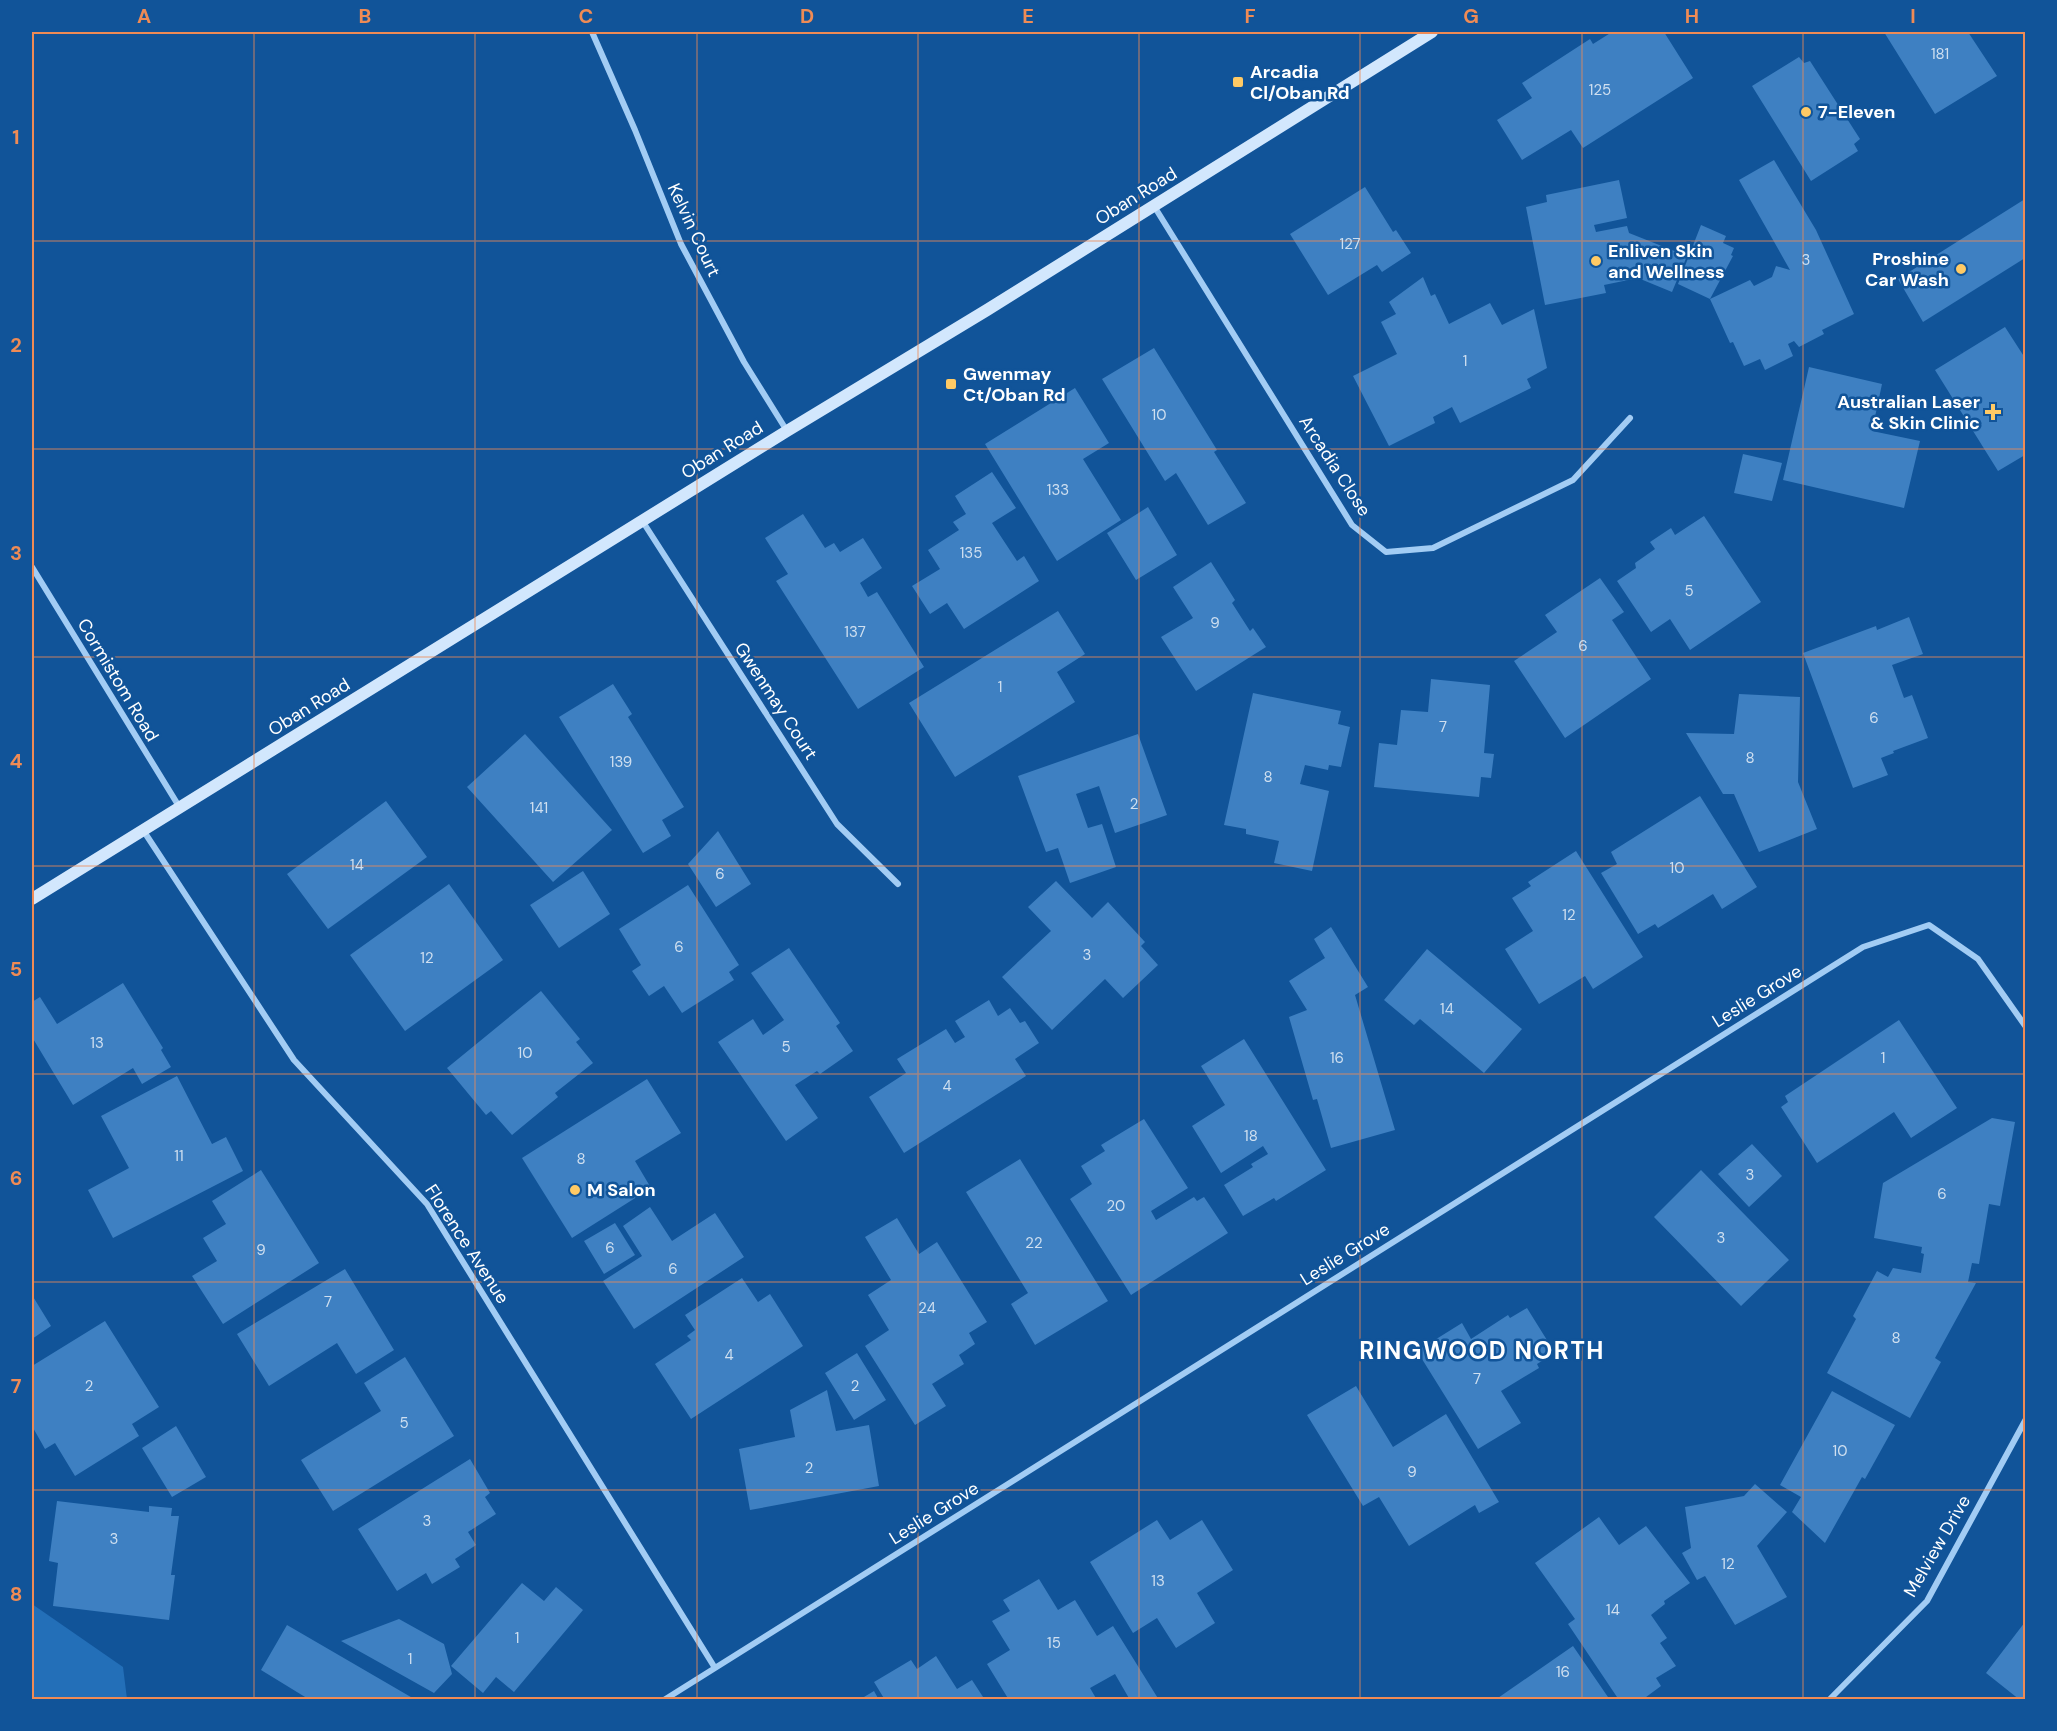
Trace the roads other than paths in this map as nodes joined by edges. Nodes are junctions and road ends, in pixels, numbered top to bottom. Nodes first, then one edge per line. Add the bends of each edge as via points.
1 (592, 32) edge
2 (1432, 32) edge
3 (1154, 206) junction
4 (1630, 418) dead end
5 (787, 431) junction
6 (643, 522) junction
7 (32, 567) edge
8 (180, 807) junction
9 (143, 830) junction
10 (898, 884) dead end
11 (32, 899) edge
12 (2025, 1027) edge
13 (2025, 1419) edge
14 (715, 1668) junction
15 (664, 1700) edge
16 (1829, 1700) edge

1 - 5 street, Kelvin Court via 681,244 744,362
2 - 3 street, Oban Road
3 - 4 street, Arcadia Close via 1352,525 1386,552 1433,548 1573,480
3 - 5 street, Oban Road
5 - 6 street, Oban Road
6 - 8 street, Oban Road
6 - 10 street, Gwenmay Court via 837,824
7 - 8 street, Cormistom Road
8 - 9 street, Oban Road
9 - 11 street, Oban Road
9 - 14 street, Florence Avenue via 294,1060 427,1204
12 - 14 street, Leslie Grove via 1978,959 1929,925 1863,947
13 - 16 street, Melview Drive via 1927,1601
14 - 15 street, Leslie Grove

